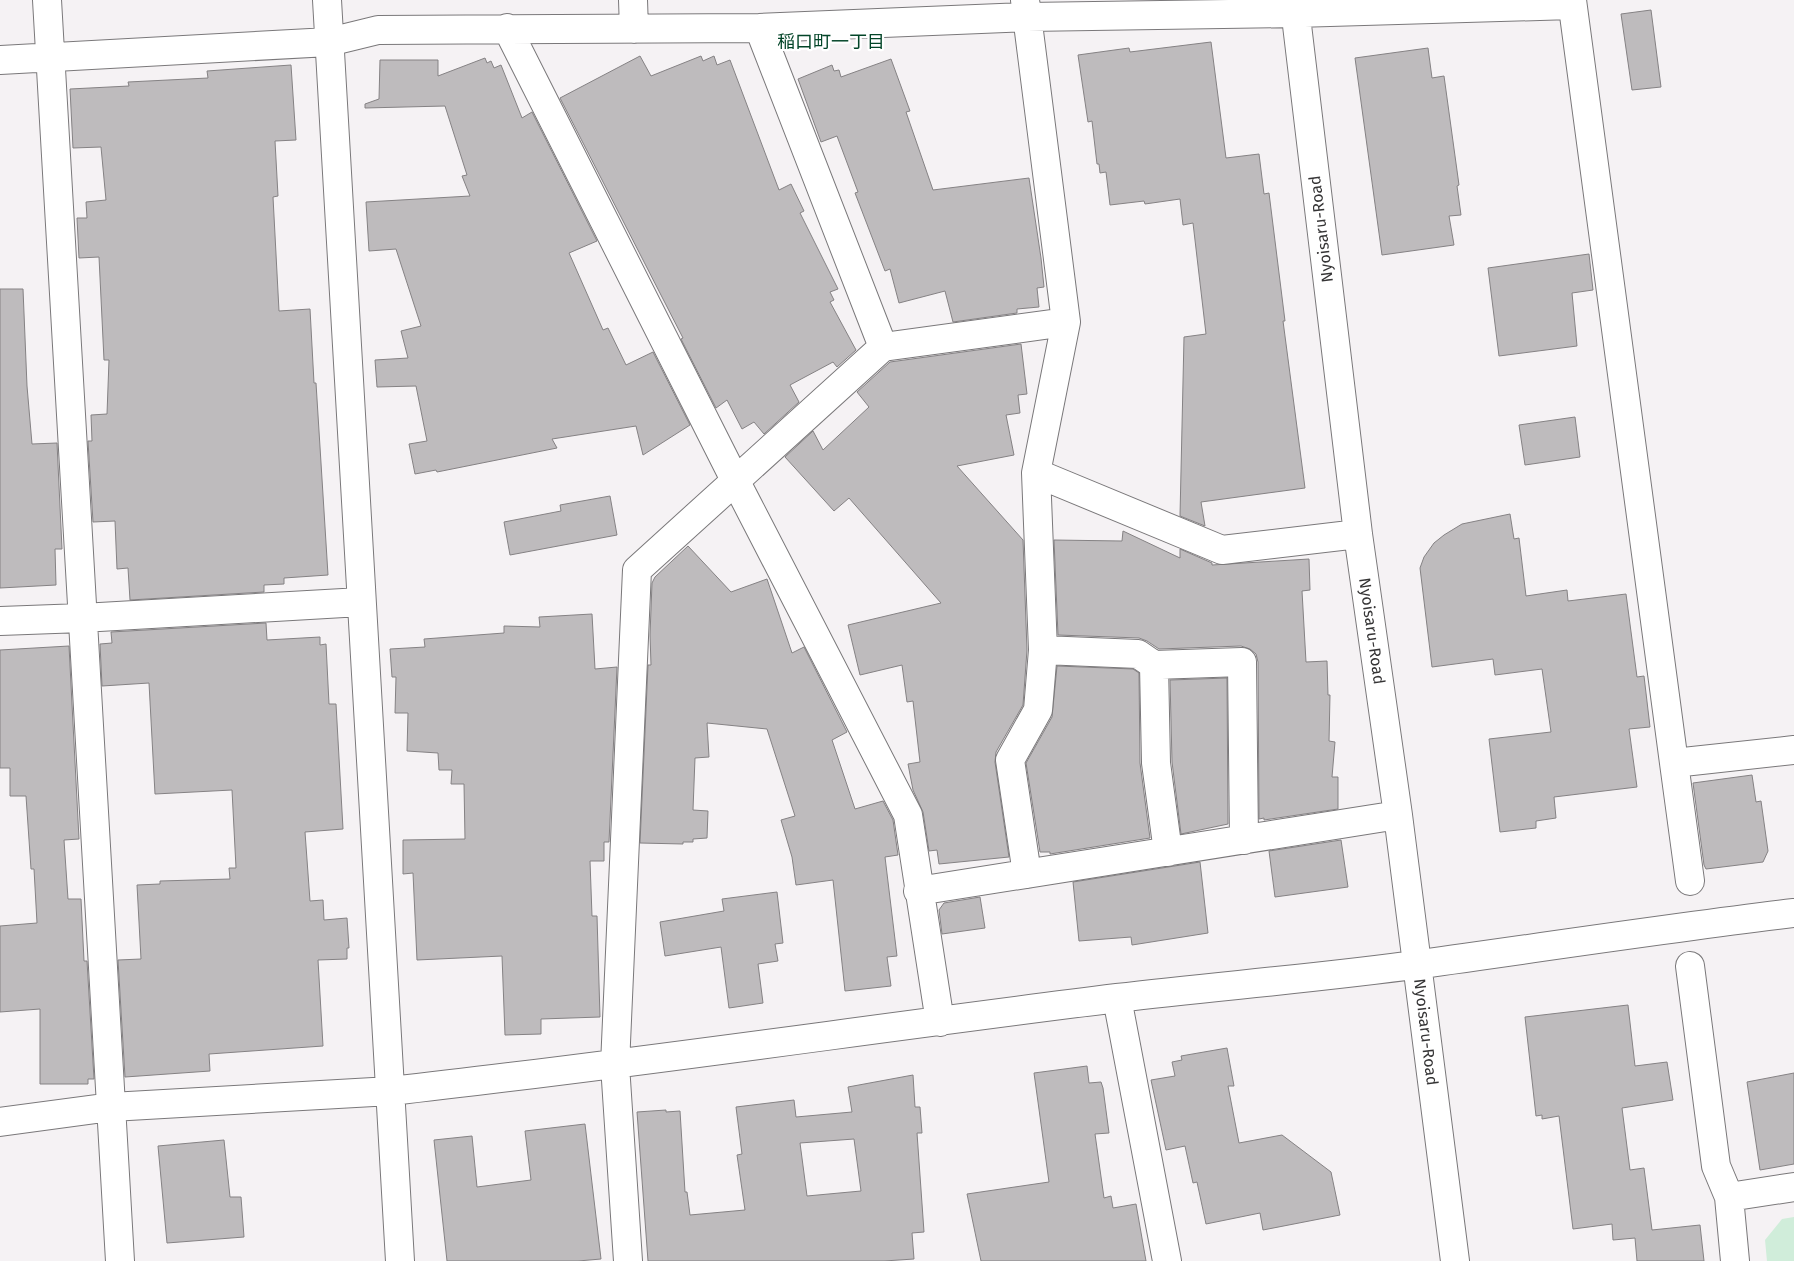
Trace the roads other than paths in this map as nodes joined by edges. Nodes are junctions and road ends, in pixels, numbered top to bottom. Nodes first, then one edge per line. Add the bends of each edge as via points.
1 (47, 0) edge
2 (327, 0) edge
3 (633, 0) edge
4 (1572, 2) edge
5 (1295, 6) edge
6 (1026, 9) edge
7 (507, 28) junction
8 (759, 28) junction
9 (634, 29) junction
10 (329, 42) junction
11 (50, 56) junction
12 (0, 60) edge
13 (1066, 322) junction
14 (883, 346) junction
15 (1036, 473) junction
16 (736, 482) junction
17 (1358, 534) junction
18 (361, 602) junction
19 (82, 618) junction
20 (0, 621) edge
21 (1043, 650) junction
22 (1154, 665) junction
23 (1794, 750) edge
24 (1674, 763) junction
25 (1398, 815) junction
26 (1244, 840) junction
27 (1168, 852) junction
28 (1027, 874) junction
29 (1690, 881) dead end
30 (918, 890) junction
31 (1794, 913) edge
32 (1417, 965) junction
33 (1690, 966) dead end
34 (1117, 998) junction
35 (940, 1022) junction
36 (615, 1065) junction
37 (391, 1091) junction
38 (110, 1107) junction
39 (0, 1122) edge
40 (1794, 1187) edge
41 (1729, 1197) junction
42 (120, 1261) edge
43 (400, 1261) edge
44 (628, 1261) edge
45 (1167, 1261) edge
46 (1455, 1261) edge
47 (1736, 1261) edge

1 - 11 street
2 - 10 street
3 - 9 street
4 - 5 street
4 - 24 street
5 - 6 street
5 - 17 street, Nyoisaru-Road
6 - 8 street
6 - 13 street
7 - 9 street
7 - 10 street via 378,30
7 - 16 street
8 - 9 street
8 - 14 street
10 - 11 street
10 - 18 street
11 - 12 street
11 - 19 street
13 - 14 street
13 - 15 street
14 - 16 street
15 - 17 street via 1222,550
15 - 21 street
16 - 30 street via 908,815
16 - 36 street via 637,570
17 - 25 street, Nyoisaru-Road
18 - 19 street
18 - 37 street
19 - 20 street
19 - 38 street
21 - 22 street via 1138,654
21 - 28 street via 1038,710 1010,760
22 - 26 street via 1242,662
22 - 27 street via 1156,763
23 - 24 street
24 - 29 street
25 - 26 street
25 - 32 street, Nyoisaru-Road
26 - 27 street
27 - 28 street
28 - 30 street
30 - 35 street
31 - 32 street
32 - 34 street
32 - 46 street, Nyoisaru-Road
33 - 41 street via 1716,1166
34 - 35 street
34 - 45 street
35 - 36 street
36 - 37 street
36 - 44 street
37 - 38 street
37 - 43 street
38 - 39 street
38 - 42 street
40 - 41 street
41 - 47 street

